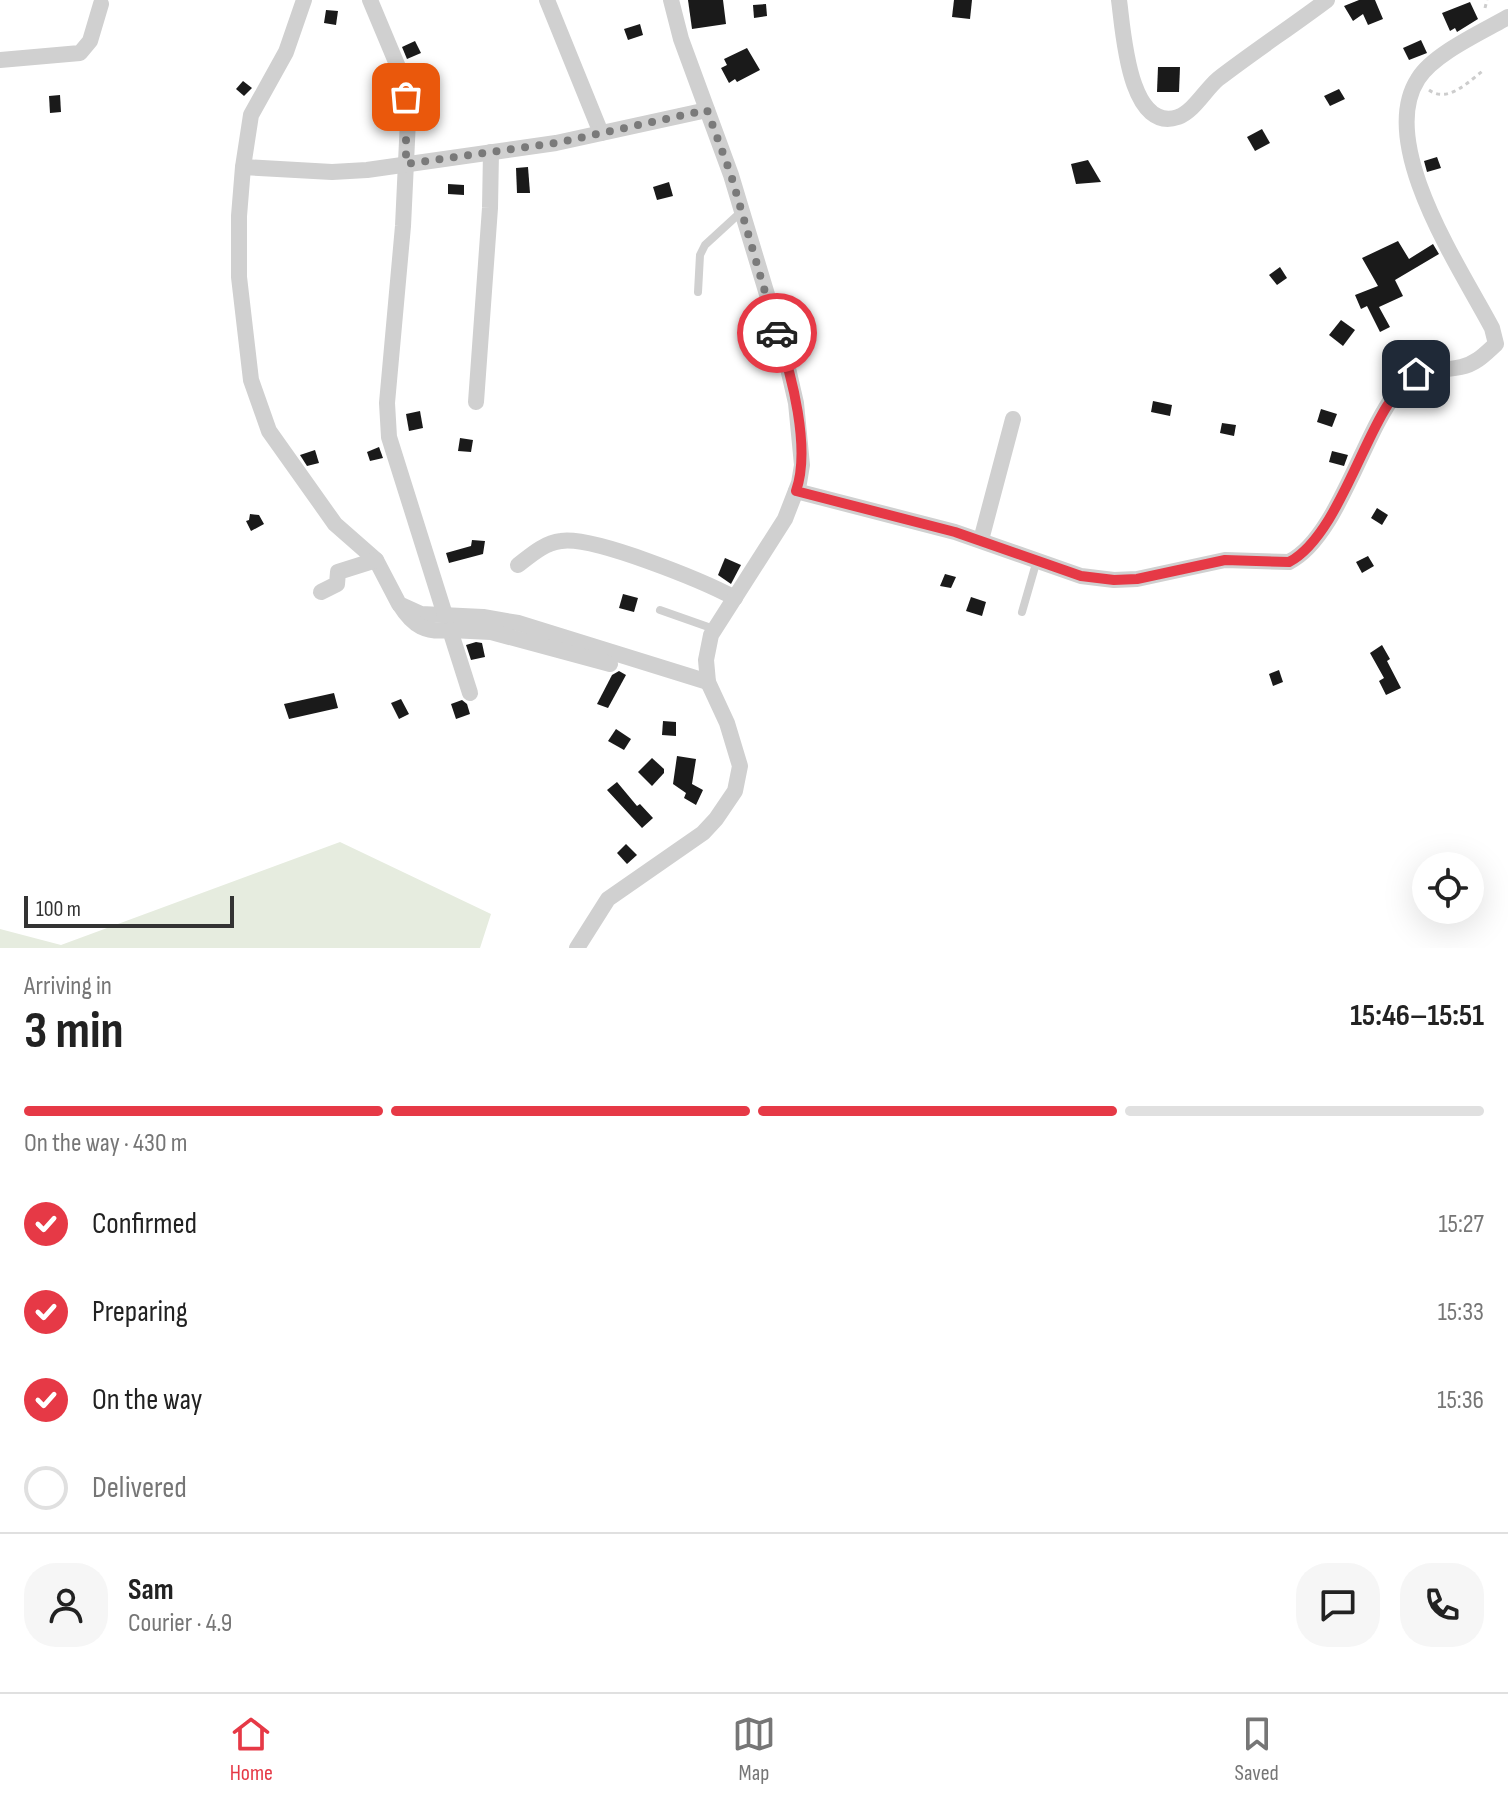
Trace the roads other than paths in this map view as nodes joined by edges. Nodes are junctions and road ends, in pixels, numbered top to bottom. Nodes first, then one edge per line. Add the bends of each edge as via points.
1 (304, 0) edge
2 (370, 0) edge
3 (547, 0) edge
4 (671, 0) edge
5 (1119, 0) edge
6 (1327, 0) edge
7 (101, 4) dead end
8 (1508, 17) edge
9 (0, 60) edge
10 (707, 110) junction
11 (601, 133) junction
12 (491, 152) junction
13 (406, 164) junction
14 (243, 167) junction
15 (741, 212) junction
16 (698, 292) dead end
17 (1502, 340) edge
18 (476, 402) dead end
19 (1013, 419) dead end
20 (796, 491) junction
21 (981, 540) junction
22 (376, 560) junction
23 (1038, 560) junction
24 (518, 565) dead end
25 (321, 592) dead end
26 (735, 598) junction
27 (660, 610) dead end
28 (1022, 612) dead end
29 (448, 622) junction
30 (714, 629) junction
31 (610, 664) dead end
32 (708, 682) junction
33 (470, 693) dead end
34 (577, 948) edge

1 - 14 street via 286,52 251,115
2 - 13 street via 401,74
3 - 11 street
4 - 10 street
5 - 6 street via 1132,82 1150,110 1165,118 1179,117 1215,81
7 - 9 street via 90,41 80,53
8 - 17 street via 1428,67 1411,92 1407,124 1409,156 1427,206
10 - 11 street
10 - 15 street
11 - 12 street
12 - 13 street
12 - 18 street
13 - 14 street via 332,172
13 - 29 street via 387,423
14 - 22 street via 237,258 247,356 259,408 269,431 335,524
15 - 16 lane via 705,245
15 - 20 street via 796,403 802,465
17 - 23 street via 1477,361 1424,370 1398,390 1327,522 1289,562 1225,560 1159,576 1114,580 1081,576
19 - 21 street
20 - 21 street
20 - 26 street via 774,538
21 - 23 street
22 - 25 street via 338,572 337,584
22 - 29 street via 399,604
23 - 28 lane
24 - 26 street via 549,544 585,542
26 - 30 street
27 - 30 lane
29 - 31 street
29 - 32 street via 483,617 518,623
29 - 33 street
30 - 32 street via 706,660
32 - 34 street via 737,751 735,791 703,833 608,899

